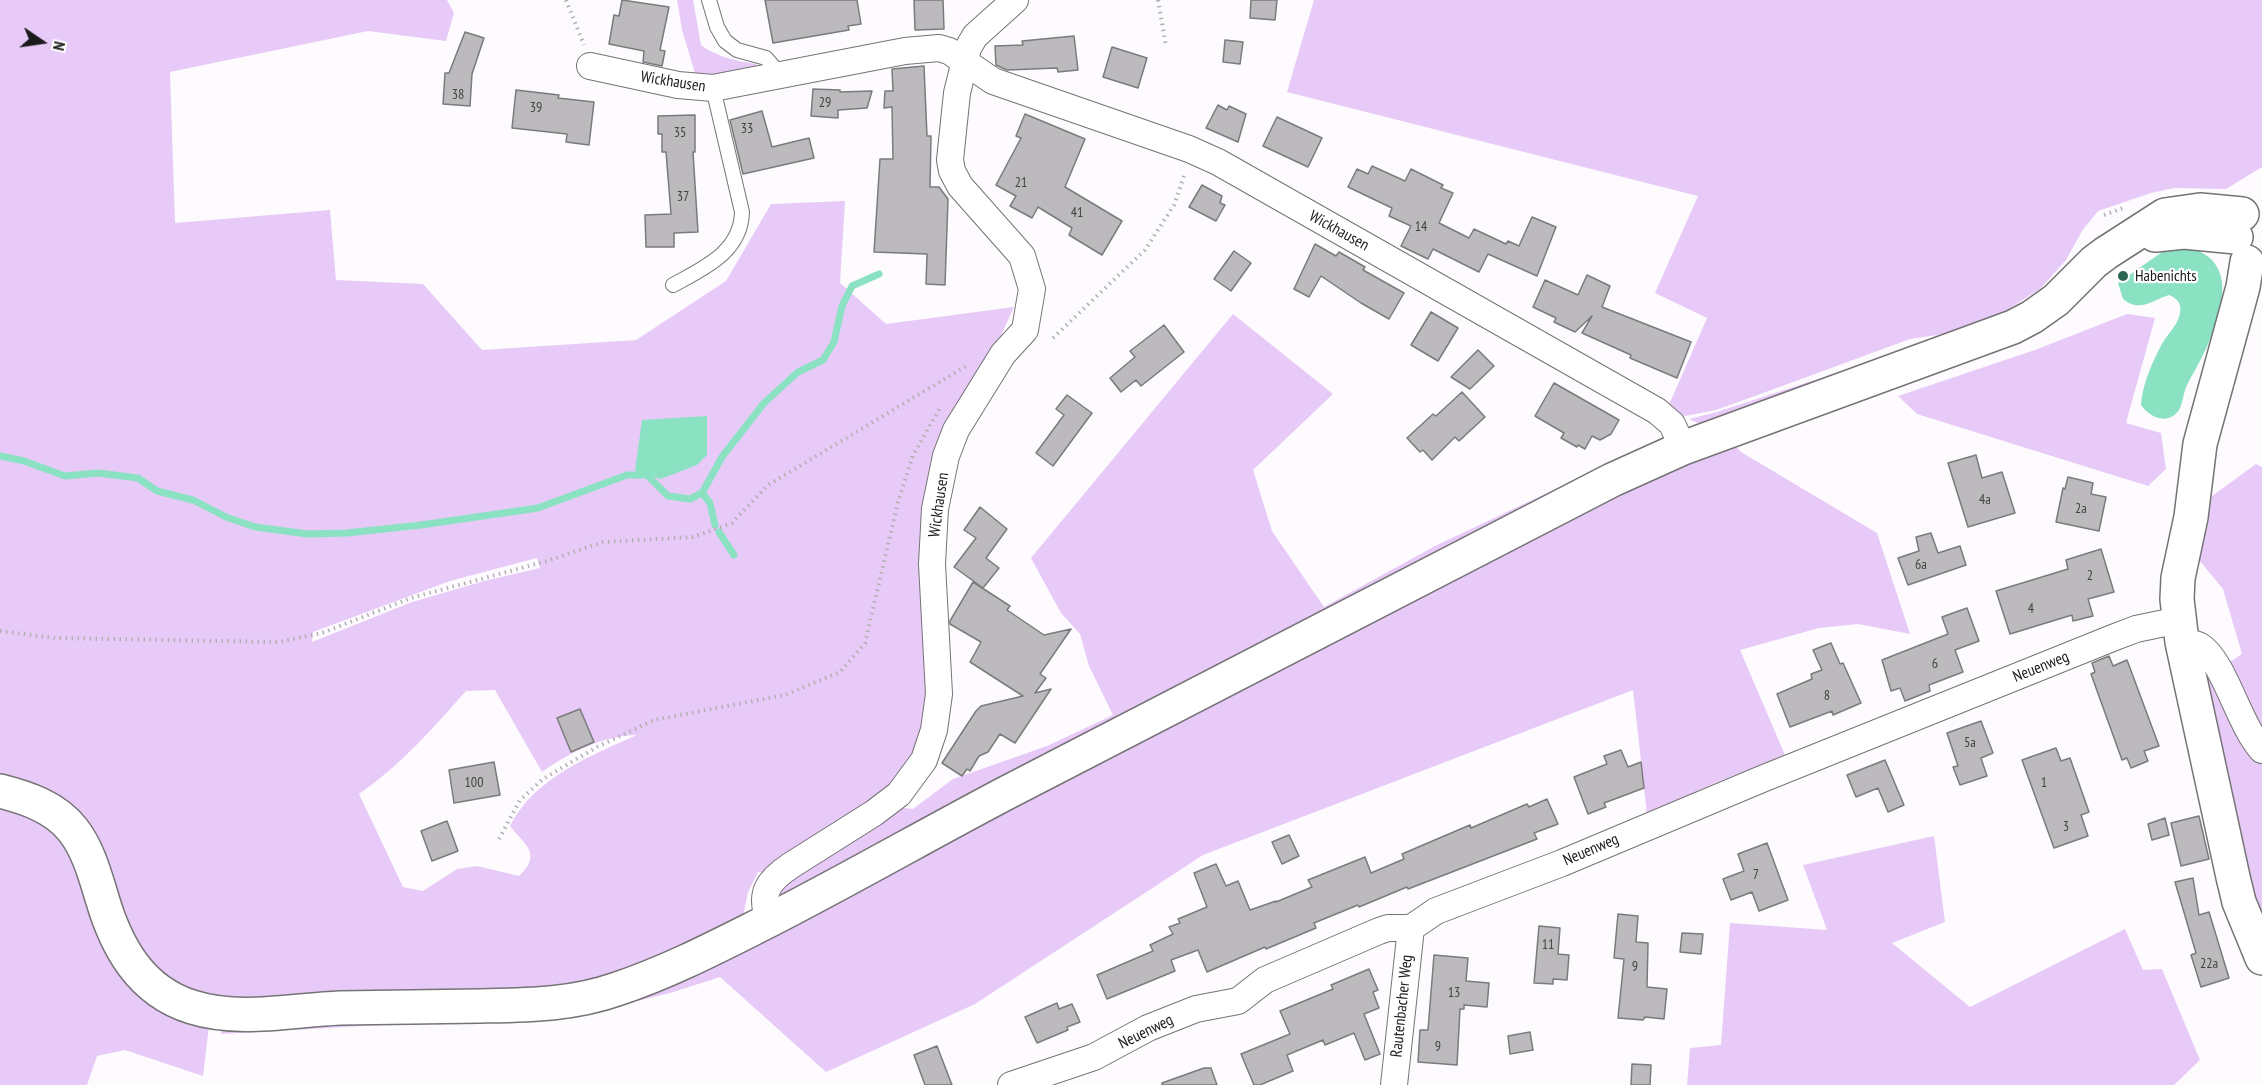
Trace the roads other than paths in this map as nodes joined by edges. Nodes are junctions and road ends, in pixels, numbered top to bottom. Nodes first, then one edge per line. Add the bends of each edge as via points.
1 (1015, 0) edge
2 (713, 3) edge
3 (965, 63) junction
4 (590, 66) road end
5 (780, 74) junction
6 (713, 88) junction
7 (2250, 237) edge
8 (673, 285) dead end
9 (2262, 291) edge
10 (1683, 448) junction
11 (2191, 517) junction
12 (2180, 631) junction
13 (2262, 750) edge
14 (0, 791) edge
15 (769, 920) junction
16 (1411, 928) junction
17 (2262, 958) edge
18 (1053, 1078) edge
19 (1011, 1085) edge
20 (1394, 1085) edge

1 - 3 street, Wickhausen via 975,36
2 - 5 lane via 717,27 725,41 737,50 766,58
3 - 5 street, Wickhausen via 949,51 922,49
3 - 10 street, Wickhausen via 993,81 1189,148 1218,162 1657,411 1672,424
3 - 15 street, Wickhausen via 953,122 952,171 967,196 1022,256 1032,289 1025,330 1003,354 956,430 946,456 935,509 932,564 939,694 936,722 924,760 899,794 777,874 764,898
4 - 6 street, Wickhausen via 678,85
5 - 6 street, Wickhausen
6 - 8 lane via 742,224 725,253
7 - 10 main road via 2211,210 2165,215 2094,262 2056,300 2022,322
7 - 11 main road via 2243,288 2199,444
9 - 11 main road via 2211,467
10 - 15 main road via 1518,528
11 - 12 main road via 2178,578
12 - 13 street via 2215,663
12 - 16 street, Neuenweg via 2129,632 1436,911
12 - 17 main road via 2232,877
14 - 15 main road via 49,809 76,833 125,956 162,994 204,1010 250,1014 339,1008 556,1004 616,990 684,964
16 - 18 street, Neuenweg via 1379,931 1265,980 1238,1001 1196,1008 1148,1028
16 - 20 street, Rautenbacher Weg
18 - 19 street, Neuenweg

